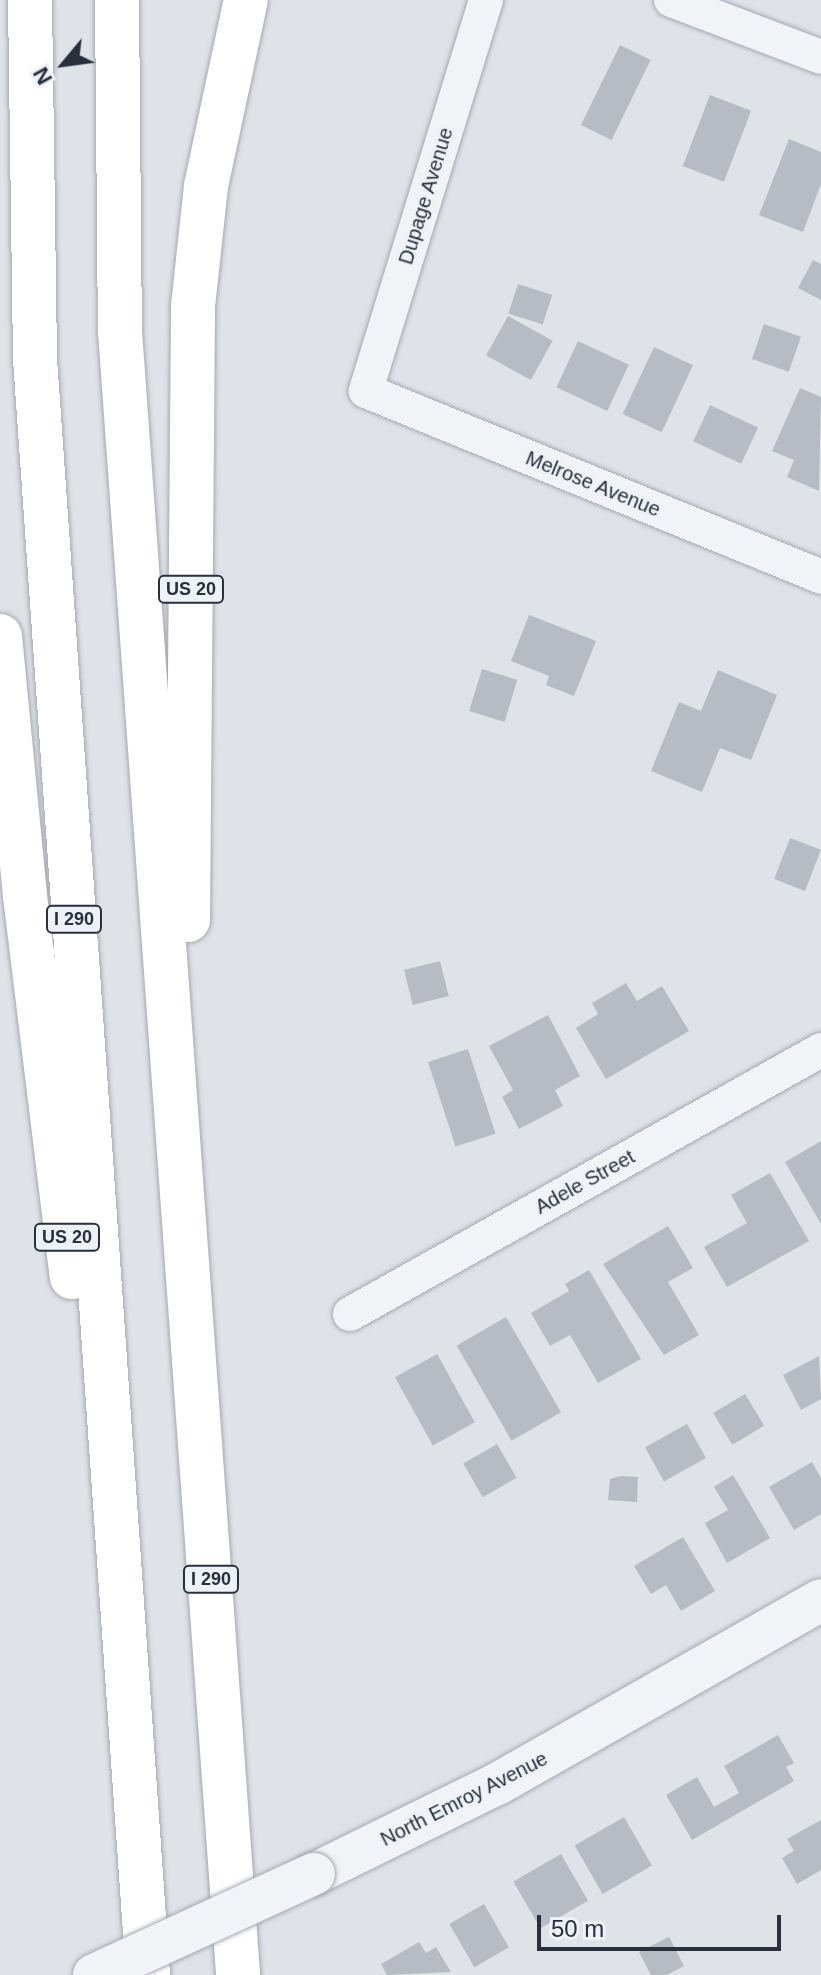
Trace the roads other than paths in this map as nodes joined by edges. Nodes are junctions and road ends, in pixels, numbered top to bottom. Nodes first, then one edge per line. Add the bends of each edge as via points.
1 (30, 0) edge
2 (117, 0) edge
3 (246, 0) edge
4 (486, 0) edge
5 (671, 0) edge
6 (821, 57) edge
7 (366, 391) joint
8 (821, 577) edge
9 (0, 636) edge
10 (821, 1050) edge
11 (184, 1182) junction
12 (350, 1314) dead end
13 (821, 1601) edge
14 (141, 1837) junction
15 (94, 1975) edge
16 (148, 1975) edge
17 (238, 1975) edge

1 - 14 highway, I 290 via 35,359
2 - 11 highway, I 290 via 120,331
3 - 11 highway, US 20 via 206,186 193,306
4 - 7 street, Dupage Avenue
5 - 6 street
7 - 8 street, Melrose Avenue
9 - 14 highway, US 20 via 25,896
10 - 12 street, Adele Street
11 - 17 highway, I 290
13 - 15 street, North Emroy Avenue, bridge via 499,1783
14 - 16 highway, I 290

